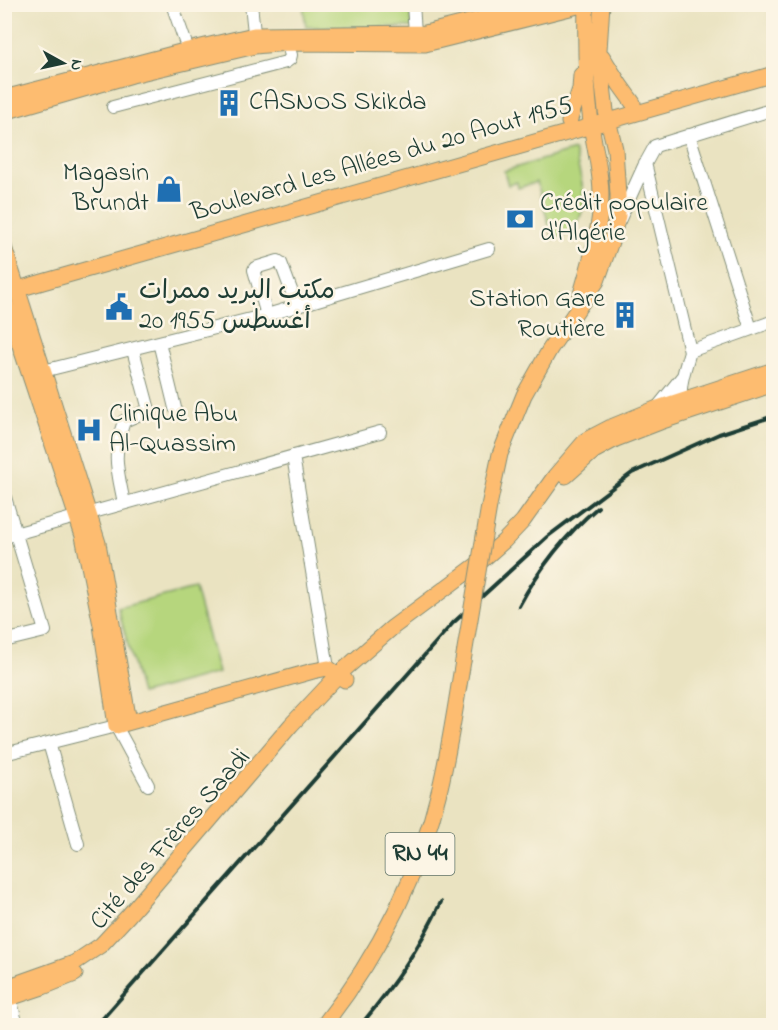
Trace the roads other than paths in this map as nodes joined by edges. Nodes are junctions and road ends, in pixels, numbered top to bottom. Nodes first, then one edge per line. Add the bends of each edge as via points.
1 (172, 4) edge
2 (251, 4) edge
3 (413, 4) edge
4 (542, 4) edge
5 (586, 4) edge
6 (602, 4) edge
7 (497, 21) junction
8 (415, 33) junction
9 (255, 40) junction
10 (585, 42) junction
11 (287, 44) junction
12 (188, 50) junction
13 (599, 50) junction
14 (774, 64) edge
15 (774, 74) edge
16 (4, 98) edge
17 (633, 103) junction
18 (113, 107) dead end
19 (774, 109) edge
20 (4, 112) edge
21 (607, 116) junction
22 (624, 116) junction
23 (590, 120) junction
24 (568, 127) junction
25 (688, 135) junction
26 (615, 149) junction
27 (597, 155) junction
28 (645, 162) junction
29 (614, 236) junction
30 (4, 247) edge
31 (489, 249) dead end
32 (9, 288) edge
33 (297, 306) junction
34 (576, 310) junction
35 (267, 315) junction
36 (774, 321) edge
37 (752, 329) junction
38 (159, 342) junction
39 (133, 350) junction
40 (690, 351) junction
41 (774, 370) edge
42 (37, 373) junction
43 (682, 377) junction
44 (774, 384) edge
45 (175, 408) dead end
46 (683, 408) junction
47 (656, 409) junction
48 (380, 432) dead end
49 (293, 456) junction
50 (4, 494) edge
51 (541, 498) junction
52 (124, 503) junction
53 (82, 515) junction
54 (10, 535) edge
55 (4, 641) edge
56 (338, 674) junction
57 (123, 724) junction
58 (49, 743) junction
59 (4, 754) edge
60 (148, 785) dead end
61 (78, 844) dead end
62 (6, 995) edge
63 (17, 1026) edge
64 (323, 1026) edge

1 - 12 street
2 - 9 street
3 - 8 street
4 - 7 main road
5 - 7 main road
5 - 10 main road
6 - 13 main road
7 - 8 main road
7 - 11 main road via 425,44
8 - 9 main road
9 - 11 main road
9 - 12 main road
9 - 20 main road
10 - 23 main road
10 - 24 main road via 579,89
11 - 18 street via 291,55 286,62
12 - 16 main road
13 - 17 main road
13 - 21 main road
14 - 17 main road, Boulevard Les Allées du 20 Aout 1955
15 - 22 main road, Boulevard Les Allées du 20 Aout 1955
17 - 21 main road, Boulevard Les Allées du 20 Aout 1955
19 - 25 street
21 - 22 main road, Boulevard Les Allées du 20 Aout 1955
21 - 23 main road, Boulevard Les Allées du 20 Aout 1955
21 - 26 main road
22 - 26 main road via 615,126
23 - 24 main road, Boulevard Les Allées du 20 Aout 1955
23 - 27 main road
24 - 27 main road via 586,139
24 - 32 main road, Boulevard Les Allées du 20 Aout 1955
25 - 28 street via 655,146
25 - 37 street
26 - 29 main road via 618,216
27 - 34 main road via 599,221
28 - 29 street
28 - 40 street
29 - 34 main road via 597,281
30 - 32 main road, Cité des Frères Saadi
31 - 33 street
32 - 42 main road, Cité des Frères Saadi
33 - 35 street
33 - 35 street via 278,261 254,270
34 - 64 main road, RN 44, bridge via 515,414 498,461 442,781 415,869 360,975
35 - 38 street
36 - 37 street
37 - 40 street
38 - 39 street
38 - 45 street
39 - 42 street
39 - 52 street via 149,410 124,421 118,438 116,460
40 - 43 street
41 - 46 main road
42 - 53 main road, Cité des Frères Saadi
43 - 46 street
43 - 47 street
44 - 46 main road
46 - 47 main road
46 - 51 main road via 605,444
47 - 51 main road via 586,440
48 - 49 street
49 - 52 street
49 - 56 street
50 - 54 street
51 - 56 main road, Cité des Frères Saadi via 478,564
52 - 53 street
53 - 54 street
53 - 57 main road, Cité des Frères Saadi via 83,536
54 - 55 street via 45,631
56 - 57 main road via 313,670
56 - 62 main road, Cité des Frères Saadi via 136,922 88,966 70,976
57 - 58 street
57 - 60 street, Cité des Frères Saadi
58 - 59 street
58 - 61 street
62 - 63 street, Cité des Frères Saadi

